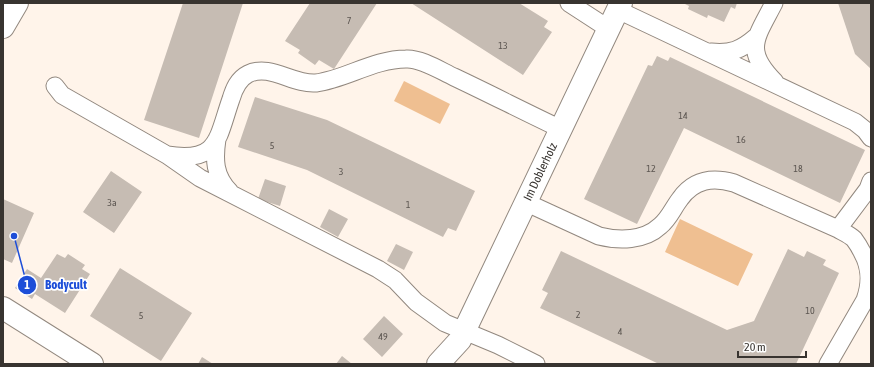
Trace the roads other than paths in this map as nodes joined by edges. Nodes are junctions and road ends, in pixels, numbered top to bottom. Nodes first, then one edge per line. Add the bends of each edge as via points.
1 (17, 3) edge
2 (569, 3) edge
3 (774, 3) edge
4 (620, 6) edge
5 (3, 27) edge
6 (609, 29) junction
7 (756, 37) junction
8 (707, 52) junction
9 (55, 86) dead end
10 (780, 87) junction
11 (561, 129) junction
12 (218, 138) junction
13 (871, 138) edge
14 (167, 155) junction
15 (871, 181) edge
16 (232, 194) junction
17 (526, 202) junction
18 (838, 229) junction
19 (3, 308) edge
20 (462, 335) junction
21 (92, 364) edge
22 (438, 364) edge
23 (536, 364) edge
24 (828, 364) edge

1 - 5 street
2 - 6 street
3 - 7 street
4 - 6 street, Im Doblerholz
4 - 8 street
6 - 11 street, Im Doblerholz
7 - 8 street via 737,51
7 - 10 street via 758,59 764,71
8 - 10 street
9 - 14 street via 72,101
10 - 13 street via 855,122
11 - 12 street via 443,72 408,58 384,61 315,83 301,82 266,72 248,74 240,80 234,90
11 - 17 street, Im Doblerholz
12 - 14 street via 205,154 184,158
12 - 16 street via 216,168 224,186
14 - 16 street via 200,178
15 - 18 street
16 - 20 street via 378,269 395,280 416,302
17 - 18 street via 599,236 625,240 650,233 660,227 681,197 698,183 722,179
17 - 20 street, Im Doblerholz
18 - 24 street via 854,238 868,267 870,279 865,300
19 - 21 street
20 - 22 street, Im Doblerholz
20 - 23 street via 498,345

